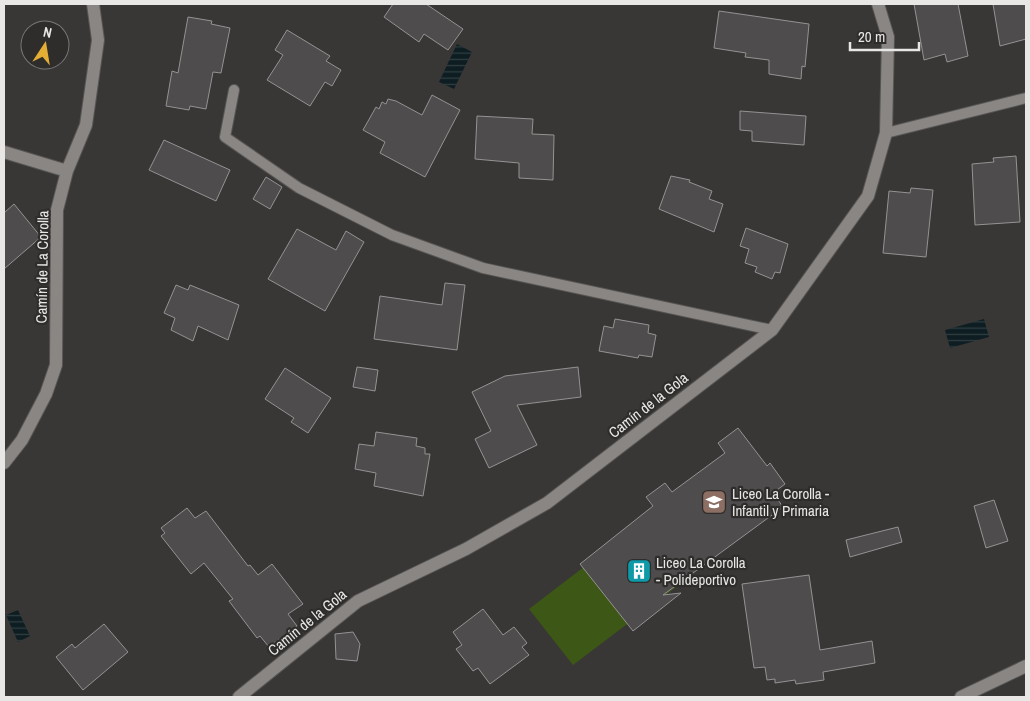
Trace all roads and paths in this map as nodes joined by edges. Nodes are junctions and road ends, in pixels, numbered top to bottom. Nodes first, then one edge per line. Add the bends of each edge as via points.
1 (93, 4) edge
2 (878, 4) edge
3 (234, 90) dead end
4 (1026, 98) edge
5 (886, 133) junction
6 (4, 152) edge
7 (67, 171) junction
8 (772, 330) junction
9 (4, 463) edge
10 (1026, 666) edge
11 (239, 697) edge
12 (961, 697) edge

1 - 7 street, Camín de La Corolla via 98,40 86,125
2 - 5 street, Camín de la Gola via 888,38
3 - 8 lane via 225,137 299,188 392,235 483,268
4 - 5 lane
5 - 8 street, Camín de la Gola via 868,196
6 - 7 street
7 - 9 street, Camín de La Corolla via 57,210 56,365 46,394 22,440
8 - 11 street, Camín de la Gola via 547,503 466,549 358,601
10 - 12 street

